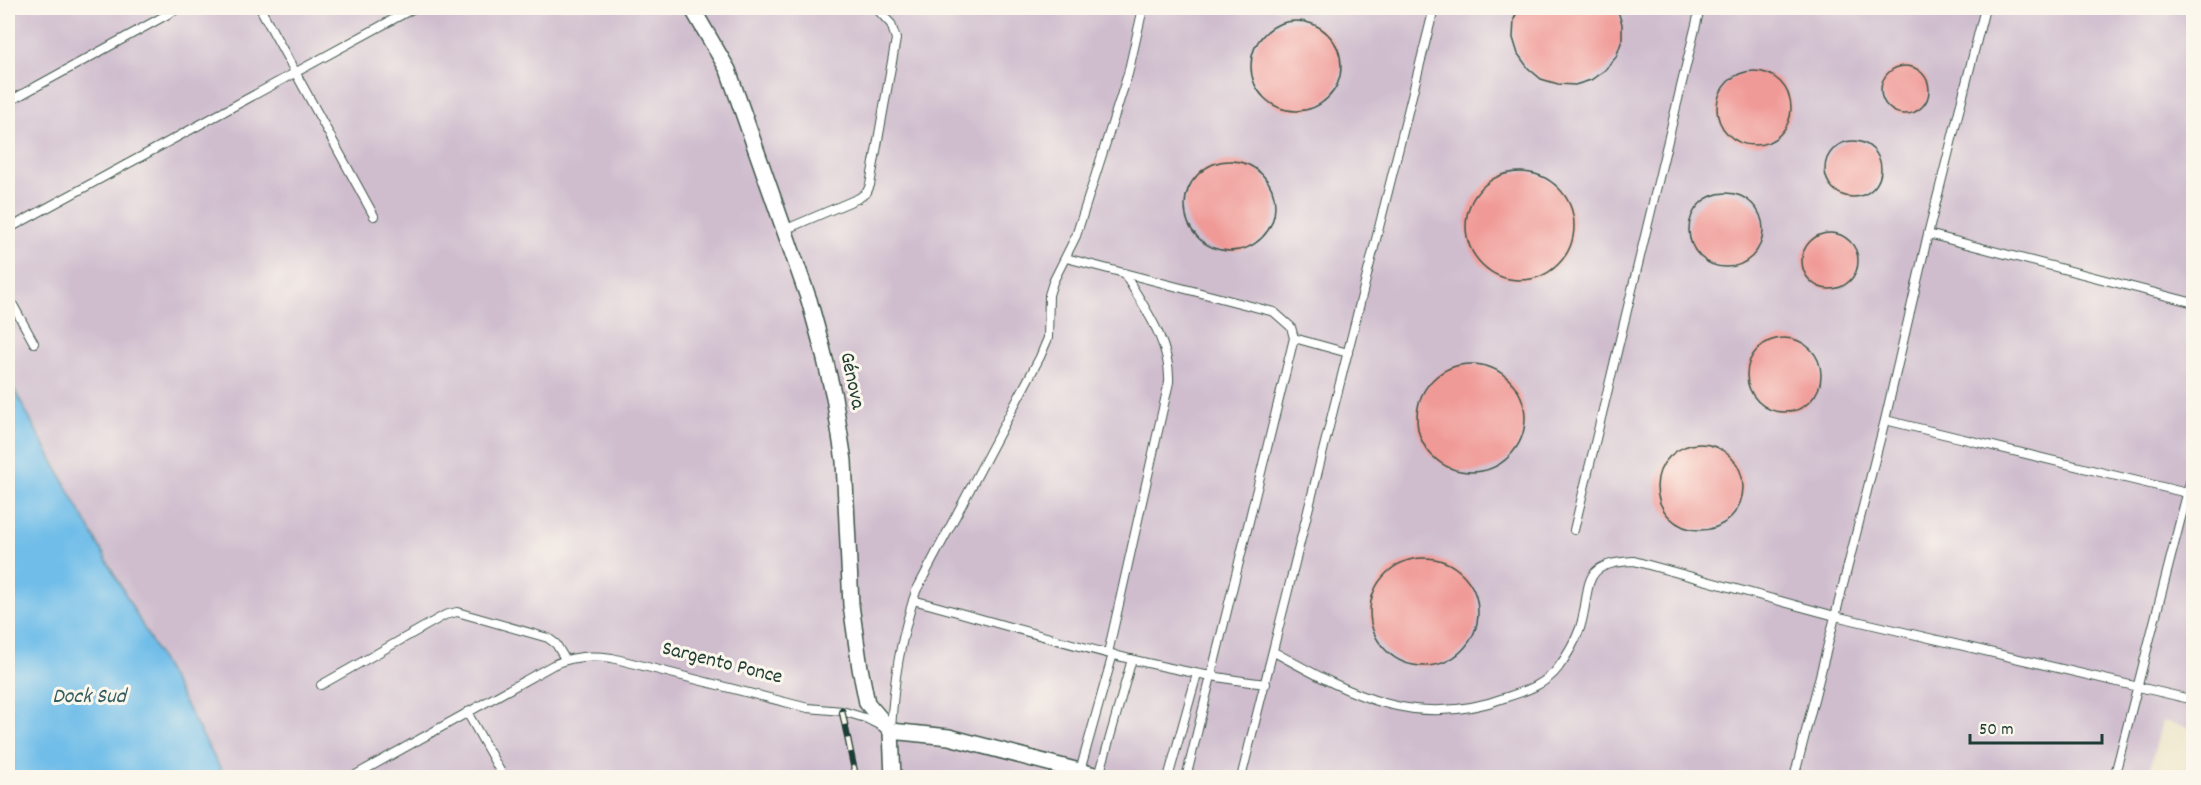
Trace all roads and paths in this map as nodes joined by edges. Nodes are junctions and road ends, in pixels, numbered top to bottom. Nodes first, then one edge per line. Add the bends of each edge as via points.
1 (179, 8) edge
2 (260, 8) edge
3 (414, 8) edge
4 (692, 8) edge
5 (876, 8) edge
6 (1143, 8) edge
7 (1434, 8) edge
8 (1700, 8) edge
9 (1985, 8) edge
10 (296, 72) junction
11 (8, 102) edge
12 (374, 216) dead end
13 (8, 229) edge
14 (784, 230) junction
15 (1928, 234) junction
16 (1066, 258) junction
17 (1124, 273) junction
18 (8, 296) edge
19 (2193, 303) edge
20 (1294, 338) junction
21 (34, 343) dead end
22 (1348, 353) junction
23 (1885, 420) junction
24 (2193, 467) edge
25 (2187, 493) junction
26 (1574, 530) dead end
27 (913, 600) junction
28 (1835, 616) junction
29 (1274, 652) junction
30 (1111, 654) junction
31 (565, 659) junction
32 (1132, 659) junction
33 (1197, 674) junction
34 (1212, 677) junction
35 (1266, 684) junction
36 (321, 685) dead end
37 (2138, 685) junction
38 (2193, 700) edge
39 (467, 712) junction
40 (891, 731) junction
41 (1080, 771) junction
42 (350, 777) edge
43 (504, 777) edge
44 (894, 777) edge
45 (1102, 777) edge
46 (1168, 777) edge
47 (1186, 777) edge
48 (1241, 777) edge
49 (1794, 777) edge
50 (2114, 777) edge

1 - 11 lane
2 - 10 lane
3 - 10 lane
4 - 14 street, Génova via 728,70
5 - 14 lane via 891,24 896,39 870,185 859,198
6 - 16 lane via 1128,74
7 - 22 lane
8 - 26 lane
9 - 15 lane
10 - 12 lane
10 - 13 lane
14 - 40 street, Génova via 809,300 834,397 844,461 851,605 867,704
15 - 19 lane
15 - 23 lane
16 - 17 lane
16 - 27 lane via 1049,295 1048,338 1040,357 933,555
17 - 20 lane via 1274,312 1291,327
17 - 30 lane via 1164,344 1170,375
18 - 21 lane
20 - 22 lane
20 - 34 lane
22 - 29 lane
23 - 25 lane
23 - 28 lane
24 - 25 lane
25 - 37 lane
27 - 30 lane
27 - 40 lane via 894,680
28 - 29 lane via 1645,562 1620,561 1606,564 1589,581 1580,628 1556,671 1530,689 1476,707 1427,710 1390,706 1315,675
28 - 37 lane
28 - 49 lane
29 - 35 lane
30 - 32 lane
30 - 41 lane
31 - 36 lane via 548,638 457,612 445,615
31 - 39 lane, Sargento Ponce
31 - 40 lane, Sargento Ponce via 612,658 808,708 842,711
32 - 33 lane
32 - 45 lane
33 - 34 lane
33 - 46 lane
34 - 35 lane
34 - 47 lane
35 - 48 lane
37 - 38 lane
37 - 50 lane
39 - 42 lane, Sargento Ponce
39 - 43 lane
40 - 41 street, Sargento Ponce via 949,737
40 - 44 street
41 - 45 street, Sargento Ponce

